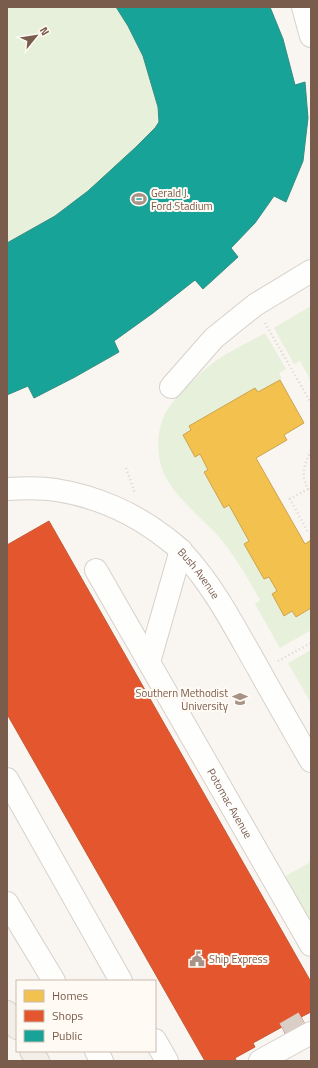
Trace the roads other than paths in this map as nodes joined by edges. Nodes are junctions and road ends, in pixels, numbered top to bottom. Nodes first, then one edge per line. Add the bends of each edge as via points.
1 (303, 7) edge
2 (311, 36) edge
3 (311, 271) edge
4 (171, 386) dead end
5 (7, 489) edge
6 (181, 550) junction
7 (96, 570) dead end
8 (149, 662) junction
9 (311, 761) edge
10 (7, 779) edge
11 (7, 903) edge
12 (311, 945) edge
13 (53, 980) edge
14 (120, 980) edge
15 (7, 1012) edge
16 (16, 1026) edge
17 (309, 1026) tunnel mouth
18 (285, 1032) tunnel mouth
19 (156, 1042) edge
20 (33, 1052) edge
21 (97, 1052) edge
22 (38, 1061) edge
23 (102, 1061) edge
24 (167, 1061) edge
25 (260, 1061) edge

1 - 2 street
3 - 4 street via 255,305 214,338
5 - 6 street, Bush Avenue via 55,490 113,506 152,527
6 - 8 street
6 - 9 street, Bush Avenue via 208,583 230,618
7 - 8 street, Potomac Avenue
8 - 12 street, Potomac Avenue
10 - 14 street
11 - 13 street
15 - 16 main road
17 - 25 street
18 - 25 street
19 - 24 street
20 - 22 main road
21 - 23 street

